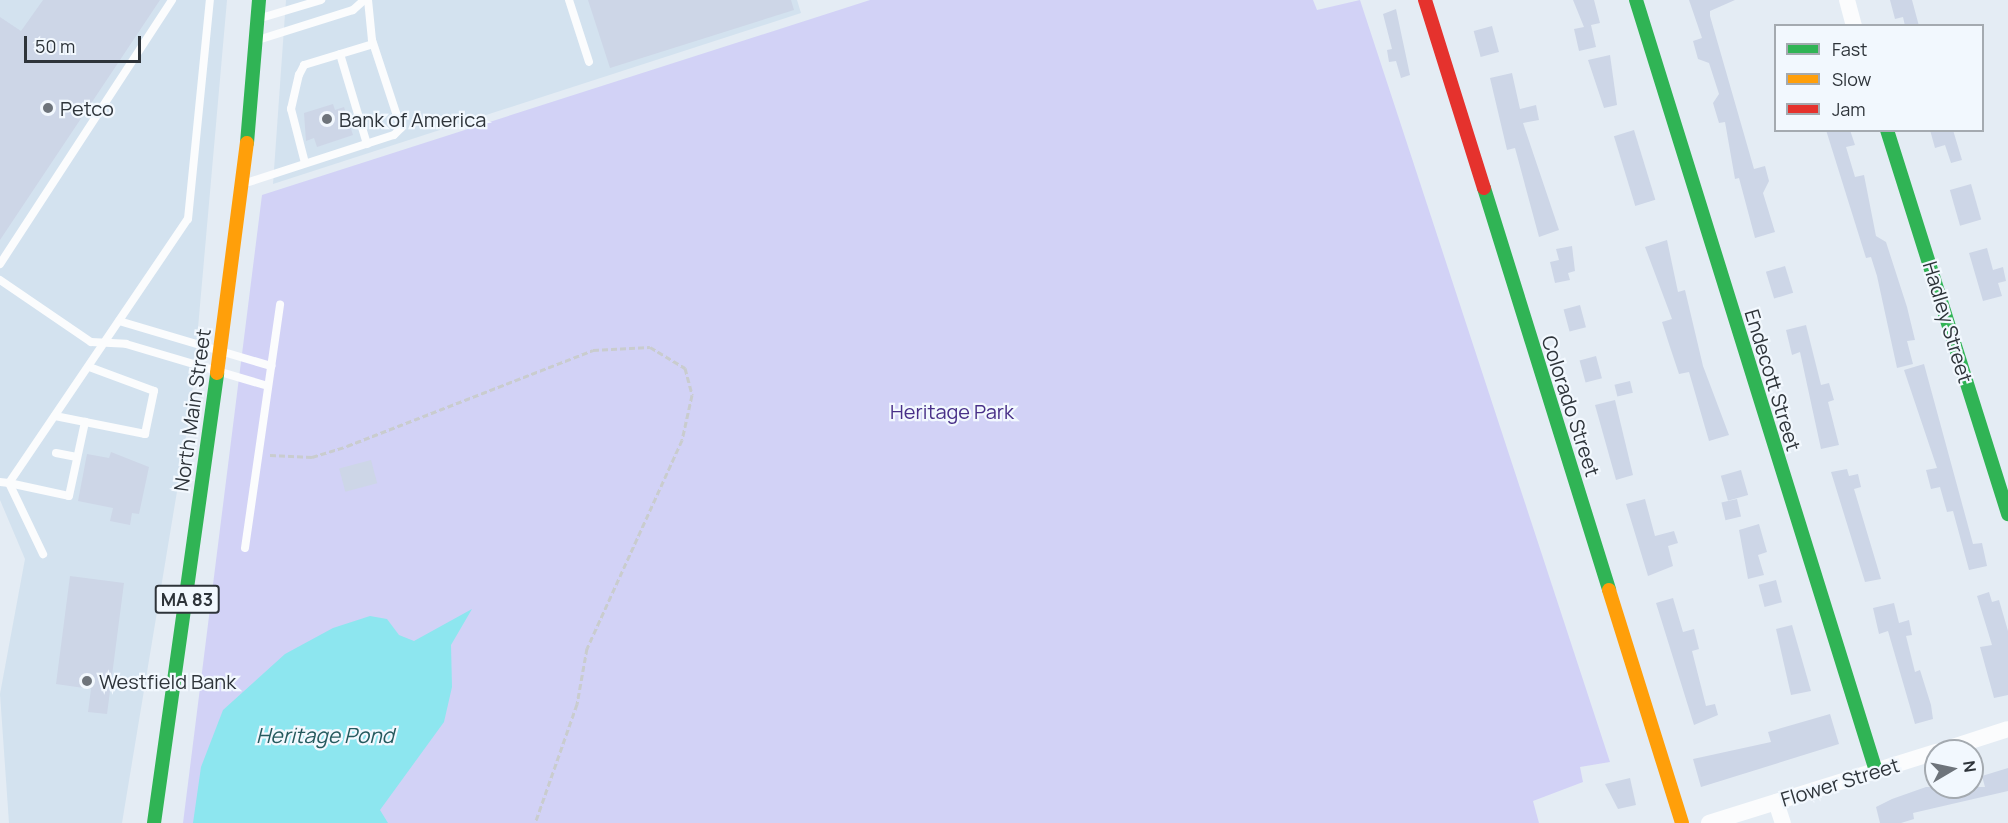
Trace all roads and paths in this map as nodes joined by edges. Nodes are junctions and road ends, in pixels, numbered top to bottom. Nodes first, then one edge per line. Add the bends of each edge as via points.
1 (172, 0) edge
2 (210, 0) edge
3 (259, 0) edge
4 (321, 0) edge
5 (366, 0) edge
6 (569, 0) edge
7 (1425, 0) edge
8 (1635, 0) edge
9 (1847, 0) edge
10 (257, 19) junction
11 (1853, 24) edge
12 (255, 41) junction
13 (373, 44) junction
14 (340, 54) junction
15 (590, 62) dead end
16 (1888, 132) edge
17 (367, 144) junction
18 (305, 163) junction
19 (243, 184) junction
20 (0, 264) edge
21 (0, 280) edge
22 (280, 305) dead end
23 (119, 321) junction
24 (105, 342) junction
25 (218, 355) junction
26 (271, 366) junction
27 (89, 367) junction
28 (215, 375) junction
29 (268, 386) junction
30 (55, 416) junction
31 (85, 422) junction
32 (56, 453) dead end
33 (259, 453) junction
34 (77, 457) junction
35 (5, 482) edge
36 (2008, 514) edge
37 (245, 548) dead end
38 (43, 554) dead end
39 (2008, 729) edge
40 (1978, 739) edge
41 (1924, 756) edge
42 (1876, 771) junction
43 (1776, 802) junction
44 (154, 823) edge
45 (535, 823) edge
46 (1682, 823) edge
47 (1709, 823) edge
48 (1783, 823) edge

1 - 20 lane
2 - 23 lane via 188,219
3 - 10 street, North Main Street / MA 83
4 - 10 lane
5 - 12 lane via 353,10
5 - 13 lane
6 - 15 lane
7 - 46 street, Colorado Street
8 - 42 street, Endecott Street
9 - 11 street
10 - 12 street, North Main Street / MA 83
12 - 19 street, North Main Street / MA 83
13 - 14 lane
13 - 17 lane via 401,128
14 - 17 lane
14 - 18 lane via 304,65 299,75 291,109
16 - 36 street, Hadley Street
17 - 18 lane
18 - 19 lane
19 - 25 street, North Main Street / MA 83
21 - 24 lane via 91,342
22 - 26 lane
23 - 24 lane
23 - 25 lane
24 - 27 lane
24 - 28 lane via 126,344
25 - 26 lane
25 - 28 street, North Main Street / MA 83
26 - 29 lane
27 - 30 lane
27 - 31 lane via 154,391 145,434
28 - 29 lane
28 - 44 street, North Main Street / MA 83
29 - 33 lane
30 - 31 lane
30 - 35 lane
31 - 34 lane
32 - 34 lane
33 - 37 lane
33 - 45 path via 312,457 593,350 650,347 685,368 692,395 682,440 587,648 577,705
34 - 35 lane via 69,496
35 - 38 lane
39 - 40 street, Flower Street
41 - 42 street, Flower Street
42 - 43 street, Flower Street
43 - 47 street, Flower Street
43 - 48 street

